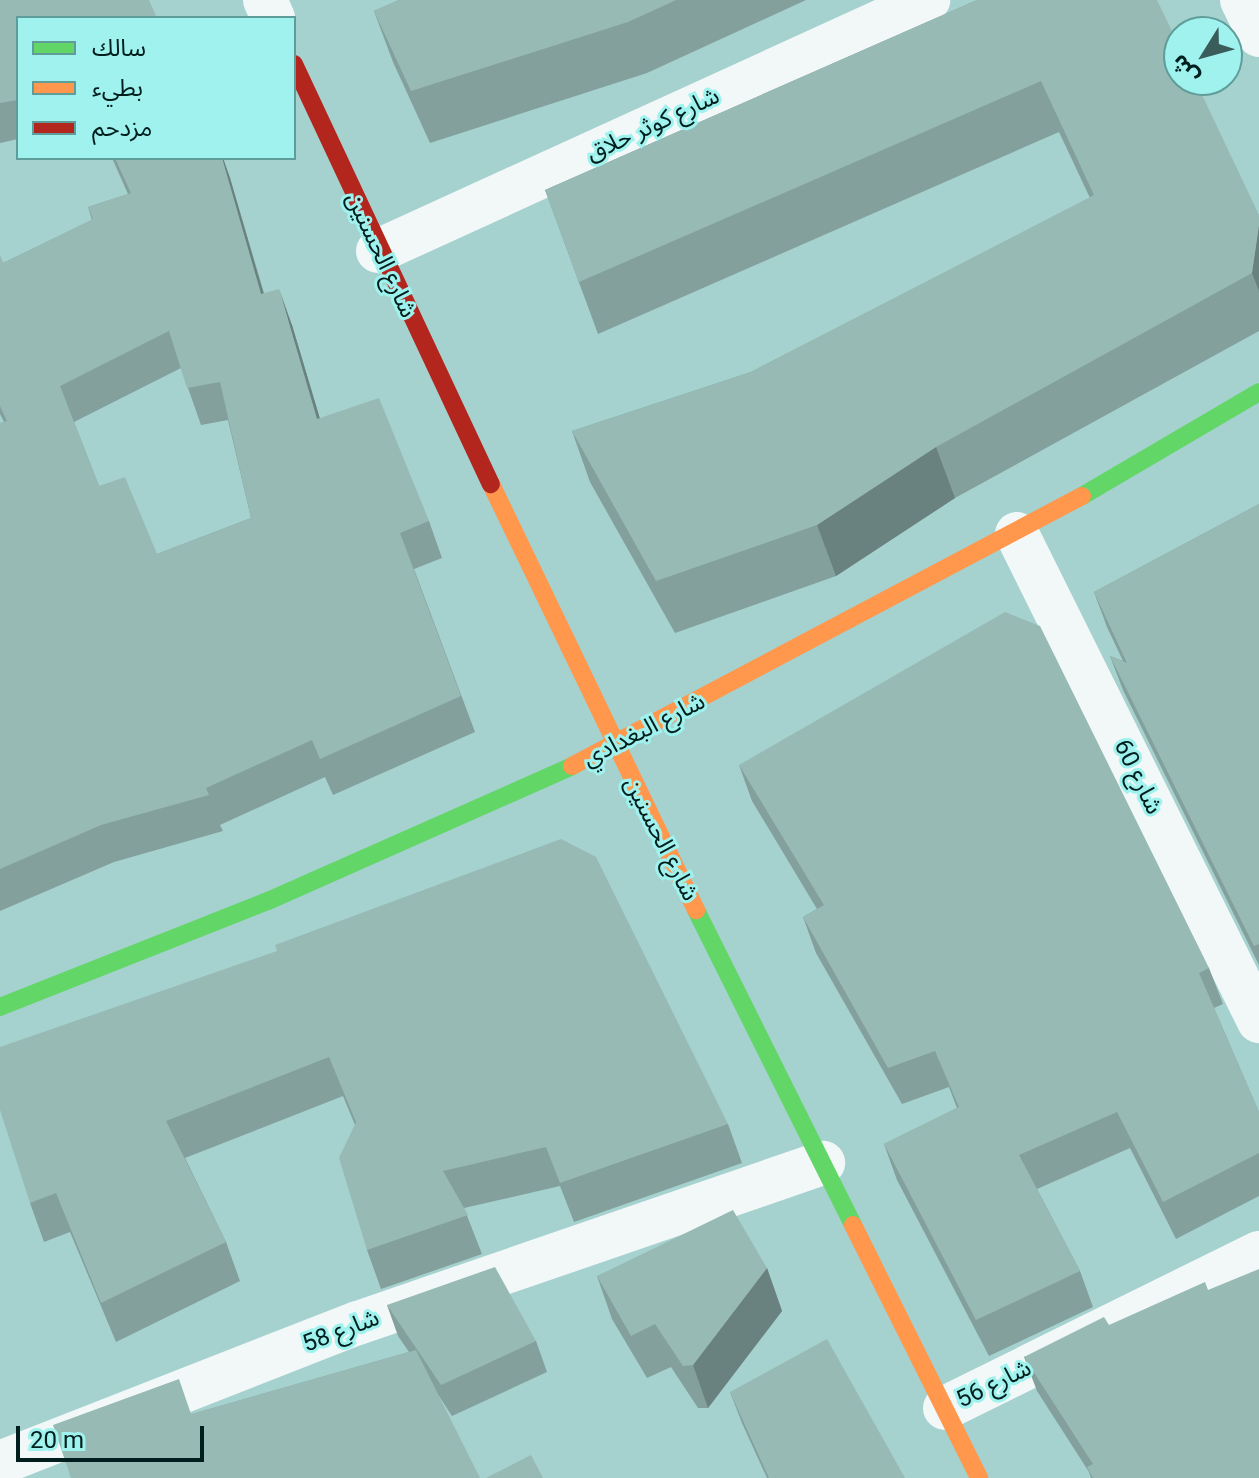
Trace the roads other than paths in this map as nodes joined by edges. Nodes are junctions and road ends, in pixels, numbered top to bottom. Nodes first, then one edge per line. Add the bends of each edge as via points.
1 (928, 0) edge
2 (1242, 0) edge
3 (1259, 35) edge
4 (296, 68) edge
5 (378, 251) junction
6 (1259, 392) edge
7 (1017, 534) junction
8 (614, 747) junction
9 (0, 1007) edge
10 (1259, 1021) edge
11 (823, 1163) junction
12 (1259, 1253) edge
13 (945, 1408) junction
14 (0, 1463) edge
15 (979, 1478) edge

1 - 5 street, شارع كوثر حلاق
2 - 3 street
4 - 5 street, شارع الحسنين
5 - 8 street, شارع الحسنين
6 - 7 street, شارع البغدادي
7 - 8 street, شارع البغدادي
7 - 10 street, شارع 60
8 - 9 street, شارع البغدادي via 268,901
8 - 11 street, شارع الحسنين
11 - 13 street, شارع الحسنين
11 - 14 street, شارع 58 via 358,1323
12 - 13 street, شارع 56
13 - 15 street, شارع الحسنين

